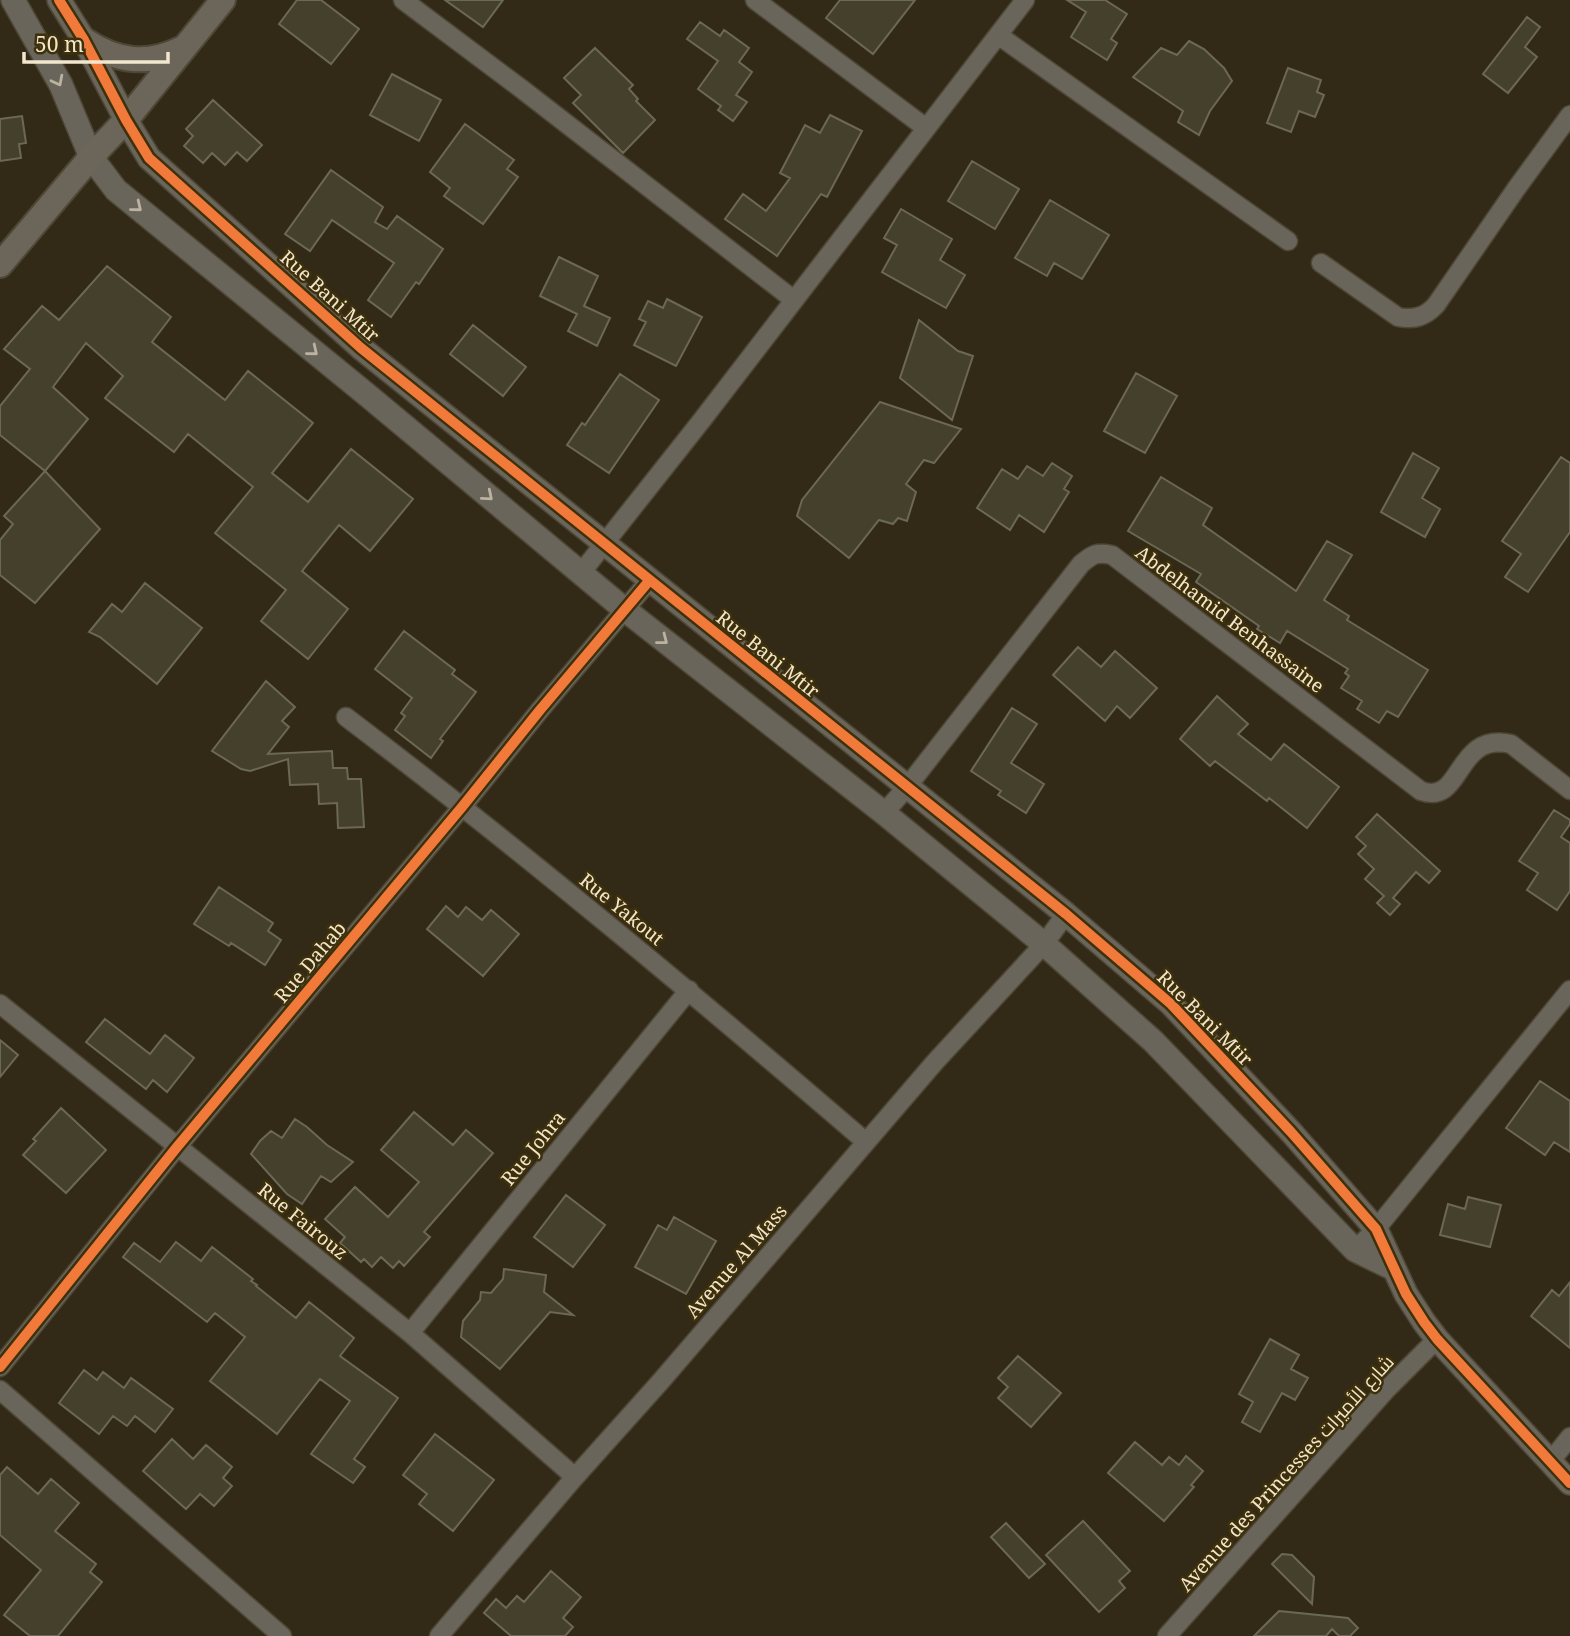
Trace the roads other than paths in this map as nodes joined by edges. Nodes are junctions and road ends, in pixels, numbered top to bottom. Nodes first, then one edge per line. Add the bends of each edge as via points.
1 (13, 0) edge
2 (60, 0) edge
3 (223, 0) edge
4 (402, 0) edge
5 (755, 0) edge
6 (1025, 0) edge
7 (998, 35) junction
8 (84, 40) junction
9 (184, 48) junction
10 (1570, 115) edge
11 (126, 120) junction
12 (926, 128) junction
13 (90, 157) junction
14 (1288, 241) dead end
15 (1321, 263) dead end
16 (0, 265) edge
17 (794, 300) junction
18 (604, 543) junction
19 (581, 573) junction
20 (649, 581) junction
21 (624, 609) junction
22 (346, 717) dead end
23 (907, 787) junction
24 (1570, 790) edge
25 (462, 807) junction
26 (884, 813) junction
27 (1066, 914) junction
28 (1044, 944) junction
29 (689, 990) junction
30 (1570, 990) edge
31 (0, 1004) edge
32 (866, 1142) junction
33 (177, 1147) junction
34 (1377, 1229) junction
35 (1355, 1250) junction
36 (1394, 1269) junction
37 (410, 1333) junction
38 (1437, 1339) junction
39 (0, 1367) edge
40 (0, 1390) edge
41 (1570, 1437) edge
42 (1550, 1462) junction
43 (575, 1477) junction
44 (1570, 1483) edge
45 (282, 1636) edge
46 (439, 1636) edge
47 (1167, 1636) edge

1 -> 13 street via 61,85
2 - 8 street, Rue Bani Mtir
3 - 9 main road
4 - 17 street
5 - 12 street
6 - 7 street
7 - 12 street
7 - 14 street
8 - 9 main road via 99,50 133,60 168,56
8 - 11 street, Rue Bani Mtir
9 - 11 main road
10 - 15 street via 1429,313 1398,317
11 - 13 main road
11 - 18 street, Rue Bani Mtir via 149,158 361,348
12 - 17 street
13 - 16 main road
13 -> 19 street via 116,190
17 - 18 street
18 - 19 street
18 - 20 street, Rue Bani Mtir
19 - 21 street
20 - 21 street, Rue Dahab
20 - 23 street, Rue Bani Mtir
21 - 25 street, Rue Dahab
21 -> 26 street
22 - 25 street, Rue Yakout
23 - 24 street, Abdelhamid Benhassaine via 1081,564 1101,553 1112,555 1422,792 1435,794 1446,789 1473,751 1501,742 1511,744
23 - 26 street, Abdelhamid Benhassaine
23 - 27 street, Rue Bani Mtir
25 - 29 street, Rue Yakout
25 - 33 street, Rue Dahab
26 - 28 street
27 - 28 street, Avenue Al Mass
27 - 34 street, Rue Bani Mtir via 1171,1004
28 - 32 street, Avenue Al Mass
28 - 35 street via 1153,1041
29 - 32 street, Rue Yakout
29 - 37 street, Rue Johra
30 - 34 street
31 - 33 street, Rue Fairouz
32 - 43 street, Avenue Al Mass
33 - 37 street, Rue Fairouz
33 - 39 street, Rue Dahab
34 - 35 street
34 - 36 street, Rue Bani Mtir
35 - 36 street
36 - 38 street, Rue Bani Mtir
37 - 43 street, Rue Fairouz
38 - 42 street, Rue Bani Mtir
38 - 47 street, Avenue des Princesses شارع الأميرات
40 - 45 street
41 - 42 street
42 - 44 street, Rue Bani Mtir
43 - 46 street, Avenue Al Mass

